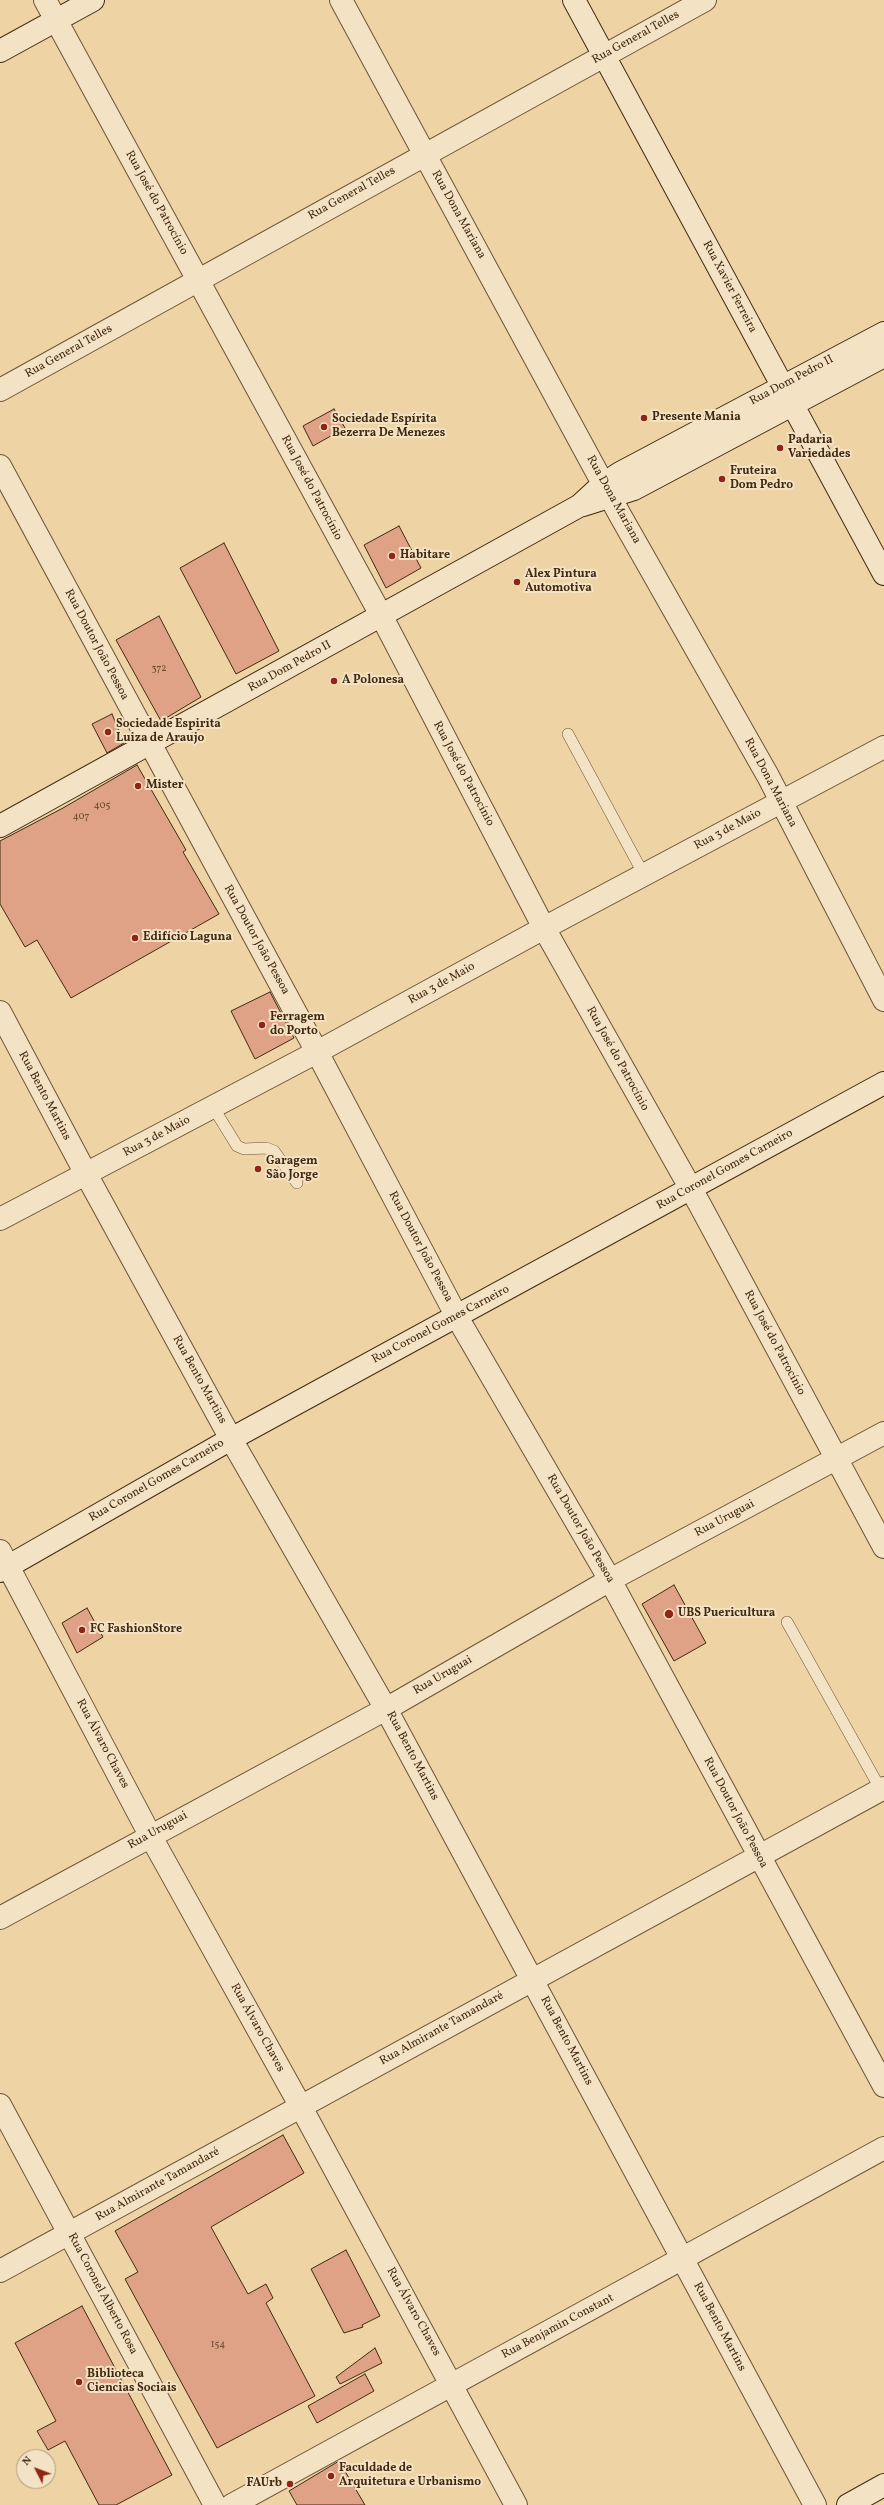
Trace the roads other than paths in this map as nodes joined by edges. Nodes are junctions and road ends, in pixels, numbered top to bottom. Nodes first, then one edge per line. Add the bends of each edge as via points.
1 (45, 0) edge
2 (93, 0) edge
3 (341, 0) edge
4 (574, 0) edge
5 (704, 0) edge
6 (56, 20) junction
7 (0, 52) edge
8 (604, 56) junction
9 (424, 154) junction
10 (199, 281) junction
11 (884, 333) edge
12 (884, 356) edge
13 (783, 386) junction
14 (0, 390) edge
15 (793, 405) junction
16 (0, 466) edge
17 (607, 491) junction
18 (884, 574) edge
19 (382, 617) junction
20 (568, 734) dead end
21 (149, 745) junction
22 (884, 747) edge
23 (781, 801) junction
24 (0, 826) edge
25 (644, 875) junction
26 (544, 928) junction
27 (884, 1000) edge
28 (0, 1012) edge
29 (317, 1052) junction
30 (884, 1083) edge
31 (213, 1107) junction
32 (86, 1174) junction
33 (296, 1183) dead end
34 (690, 1188) junction
35 (0, 1219) edge
36 (457, 1317) junction
37 (884, 1433) edge
38 (231, 1439) junction
39 (837, 1459) junction
40 (884, 1546) edge
41 (3, 1563) edge
42 (610, 1580) junction
43 (787, 1622) dead end
44 (386, 1709) junction
45 (883, 1789) edge
46 (150, 1835) junction
47 (759, 1857) junction
48 (0, 1918) edge
49 (532, 1979) junction
50 (884, 2086) edge
51 (0, 2105) edge
52 (301, 2107) junction
53 (884, 2148) edge
54 (69, 2234) junction
55 (683, 2260) junction
56 (0, 2271) edge
57 (452, 2385) junction
58 (884, 2485) edge
59 (215, 2505) edge
60 (232, 2505) edge
61 (516, 2505) edge
62 (815, 2505) edge
63 (848, 2505) edge

1 - 6 street, Rua José do Patrocínio
2 - 6 street
3 - 9 street, Rua Dona Mariana
4 - 8 street, Rua Xavier Ferreira
5 - 8 street, Rua General Telles
6 - 7 street
6 - 10 street, Rua José do Patrocínio
8 - 9 street, Rua General Telles
8 - 13 street, Rua Xavier Ferreira
9 - 10 street, Rua General Telles
9 - 17 street, Rua Dona Mariana
10 - 14 street, Rua General Telles
10 - 19 street, Rua José do Patrocínio
11 - 13 street, Rua Dom Pedro II
12 - 15 street, Rua Dom Pedro II
13 - 15 street, Rua Xavier Ferreira
13 - 17 street, Rua Dom Pedro II
15 - 17 street, Rua Dom Pedro II via 634,489
15 - 18 street, Rua Xavier Ferreira
16 - 21 street, Rua Doutor João Pessoa
17 - 19 street, Rua Dom Pedro II
17 - 23 street, Rua Dona Mariana
19 - 21 street, Rua Dom Pedro II
19 - 26 street, Rua José do Patrocínio
20 - 25 lane
21 - 24 street, Rua Dom Pedro II
21 - 29 street, Rua Doutor João Pessoa
22 - 23 street, Rua 3 de Maio
23 - 25 street, Rua 3 de Maio
23 - 27 street, Rua Dona Mariana
25 - 26 street, Rua 3 de Maio
26 - 29 street, Rua 3 de Maio
26 - 34 street, Rua José do Patrocínio
28 - 32 street, Rua Bento Martins
29 - 31 street, Rua 3 de Maio
29 - 36 street, Rua Doutor João Pessoa
30 - 34 street, Rua Coronel Gomes Carneiro
31 - 32 street, Rua 3 de Maio
31 - 33 lane via 237,1146 244,1149 266,1148 274,1151
32 - 35 street, Rua 3 de Maio
32 - 38 street, Rua Bento Martins
34 - 36 street, Rua Coronel Gomes Carneiro
34 - 39 street, Rua José do Patrocínio
36 - 38 street, Rua Coronel Gomes Carneiro
36 - 42 street, Rua Doutor João Pessoa
37 - 39 street, Rua Uruguai
38 - 41 street, Rua Coronel Gomes Carneiro
38 - 44 street, Rua Bento Martins
39 - 40 street, Rua José do Patrocínio
39 - 42 street, Rua Uruguai
41 - 46 street, Rua Álvaro Chaves
42 - 44 street, Rua Uruguai
42 - 47 street, Rua Doutor João Pessoa
43 - 45 lane
44 - 46 street, Rua Uruguai
44 - 49 street, Rua Bento Martins
45 - 47 street, Rua Almirante Tamandaré
46 - 48 street, Rua Uruguai
46 - 52 street, Rua Álvaro Chaves
47 - 49 street, Rua Almirante Tamandaré
47 - 50 street, Rua Doutor João Pessoa
49 - 52 street, Rua Almirante Tamandaré
49 - 55 street, Rua Bento Martins
51 - 54 street, Rua Coronel Alberto Rosa
52 - 54 street, Rua Almirante Tamandaré
52 - 57 street, Rua Álvaro Chaves
53 - 55 street, Rua Benjamin Constant
54 - 56 street, Rua Almirante Tamandaré
54 - 59 street, Rua Coronel Alberto Rosa
55 - 57 street, Rua Benjamin Constant
55 - 62 street, Rua Bento Martins
57 - 60 street, Rua Benjamin Constant
57 - 61 street, Rua Álvaro Chaves
58 - 63 street

